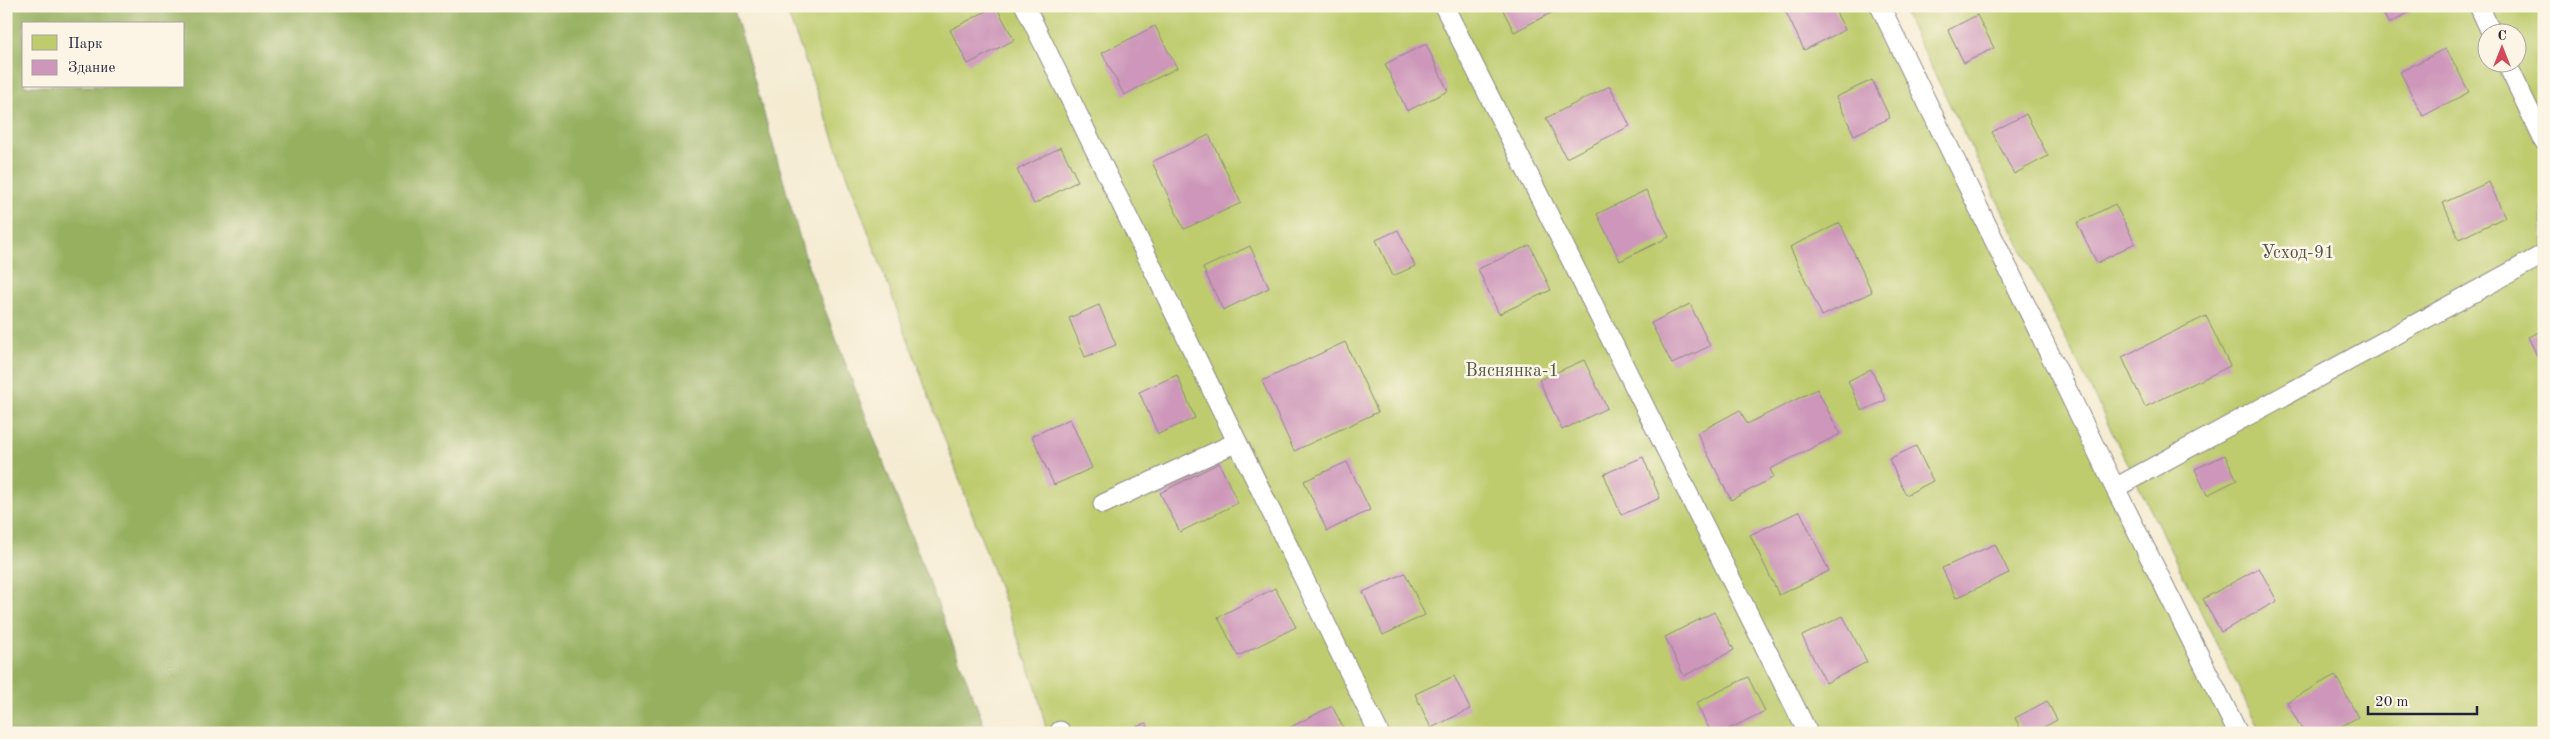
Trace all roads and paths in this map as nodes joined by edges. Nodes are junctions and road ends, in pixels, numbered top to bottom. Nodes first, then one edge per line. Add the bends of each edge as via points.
1 (1025, 6) edge
2 (1444, 6) edge
3 (1880, 6) edge
4 (2478, 6) edge
5 (2486, 22) edge
6 (2511, 72) edge
7 (2544, 141) edge
8 (2544, 254) edge
9 (1238, 442) junction
10 (2115, 488) junction
11 (1103, 504) dead end
12 (1379, 733) edge
13 (1808, 733) edge
14 (2238, 733) edge

1 - 9 lane
2 - 13 lane
3 - 10 lane
4 - 5 lane
6 - 7 lane
8 - 10 lane
9 - 11 lane
9 - 12 lane
10 - 14 lane

